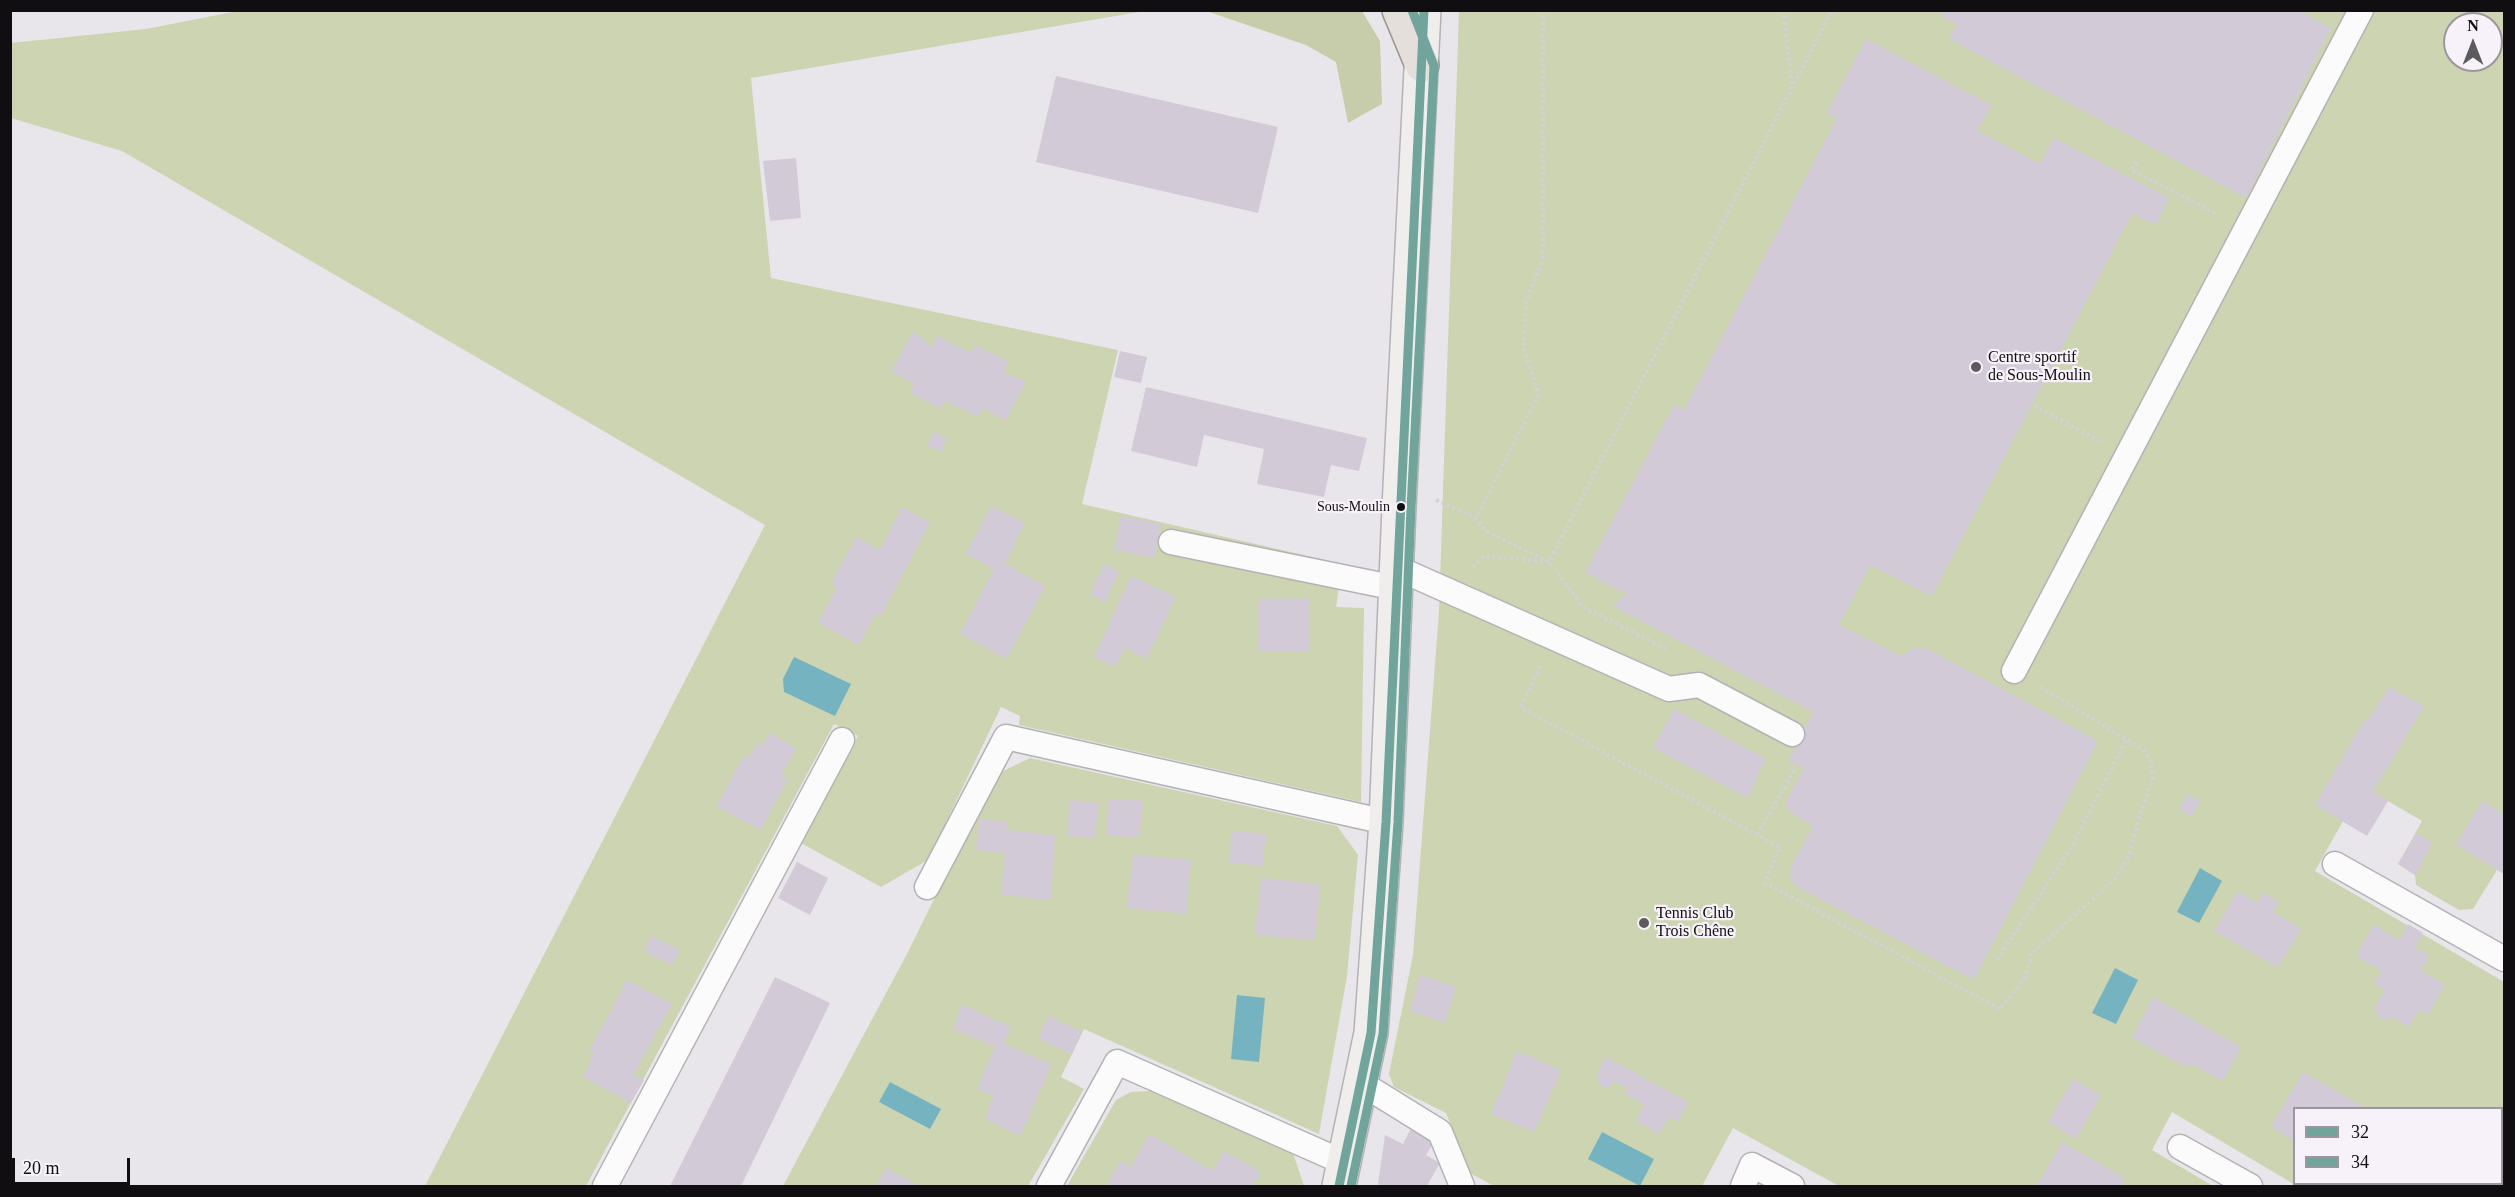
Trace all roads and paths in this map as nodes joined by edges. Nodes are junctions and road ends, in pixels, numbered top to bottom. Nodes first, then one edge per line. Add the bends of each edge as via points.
1 (1399, 10) edge
2 (1424, 10) edge
3 (1543, 10) edge
4 (1783, 10) edge
5 (1832, 10) edge
6 (2361, 10) edge
7 (1422, 65) junction
8 (1792, 84) junction
9 (2137, 162) dead end
10 (2245, 229) junction
11 (2034, 406) dead end
12 (2127, 455) junction
13 (1426, 495) dead end
14 (1476, 518) junction
15 (1171, 542) dead end
16 (1549, 562) junction
17 (1469, 572) dead end
18 (1397, 578) junction
19 (1608, 620) dead end
20 (1552, 637) junction
21 (2014, 671) joint
22 (1792, 734) dead end
23 (2127, 738) junction
24 (842, 740) dead end
25 (1795, 769) dead end
26 (1386, 822) junction
27 (1757, 835) junction
28 (2335, 864) dead end
29 (927, 887) dead end
30 (2505, 959) edge
31 (1997, 960) dead end
32 (1361, 1083) junction
33 (2180, 1147) dead end
34 (1342, 1175) edge
35 (605, 1186) edge
36 (1049, 1186) edge
37 (1462, 1186) edge
38 (1743, 1186) edge
39 (1791, 1186) edge
40 (2250, 1186) edge

1 - 7 main road
2 - 7 main road
3 - 14 path via 1543,260 1526,302 1524,350 1539,394
4 - 8 path
5 - 8 path
6 - 10 lane
7 - 18 main road
8 - 16 path
9 - 10 path via 2132,170
10 - 12 lane
11 - 12 path
12 - 21 lane
13 - 14 path
14 - 16 path via 1486,531
15 - 18 lane
16 - 17 path via 1484,556
16 - 19 path via 1583,607
18 - 20 lane
18 - 26 main road
20 - 22 lane via 1669,689 1700,685
20 - 27 path via 1521,708
21 - 23 path
23 - 27 path via 2143,749 2153,767 2151,788 2129,857 2105,889 2031,954 2026,977 2000,1009 1765,883 1780,847
23 - 31 path via 2074,843
24 - 35 lane
25 - 27 path
26 - 29 lane via 1006,737
26 - 32 main road via 1371,1033
28 - 30 lane
32 - 34 main road
32 - 37 lane via 1440,1132
33 - 40 lane
34 - 36 lane via 1117,1062
38 - 39 lane via 1752,1165

